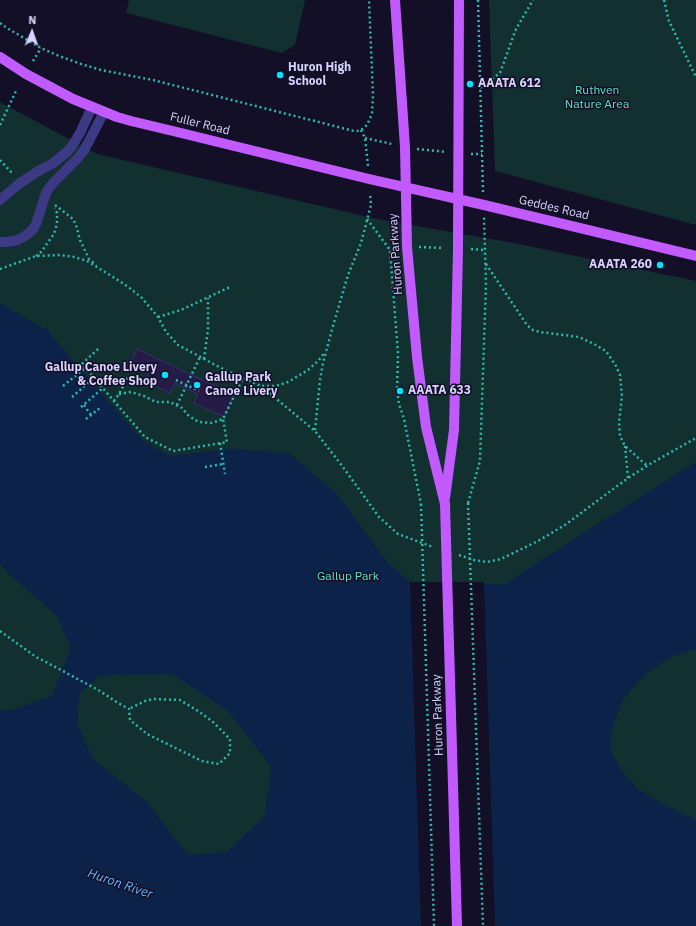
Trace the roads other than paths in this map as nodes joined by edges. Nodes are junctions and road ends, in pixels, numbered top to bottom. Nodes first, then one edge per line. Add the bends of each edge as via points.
1 (395, 0) edge
2 (458, 0) edge
3 (0, 58) edge
4 (92, 108) junction
5 (104, 112) junction
6 (405, 187) junction
7 (457, 199) junction
8 (0, 200) edge
9 (0, 242) edge
10 (696, 256) edge
11 (444, 504) junction
12 (457, 926) edge

1 - 6 main road, Huron Parkway via 405,147
2 - 7 main road, Huron Parkway
3 - 4 main road, Fuller Road
4 - 5 main road, Fuller Road
4 - 8 lane via 67,152 20,183
5 - 6 main road, Fuller Road via 131,121
5 - 9 lane via 84,150 49,188 33,229 18,240
6 - 7 main road, Geddes Road
6 - 11 main road, Huron Parkway via 407,247 417,358 426,427
7 - 10 main road, Geddes Road
7 - 11 main road, Huron Parkway via 454,430
11 - 12 main road, Huron Parkway, bridge

